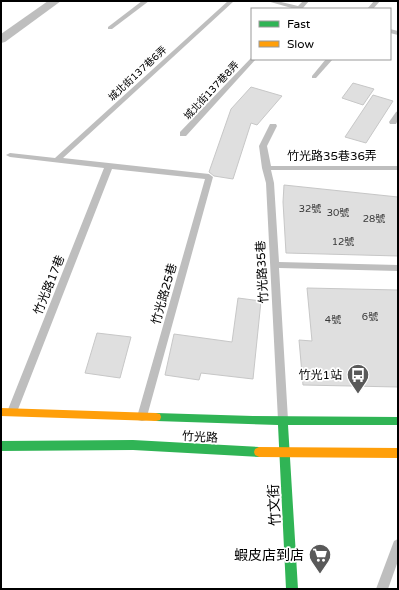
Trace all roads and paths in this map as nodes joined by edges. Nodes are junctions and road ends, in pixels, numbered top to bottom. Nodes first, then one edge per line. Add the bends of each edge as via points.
1 (55, 1) edge
2 (146, 1) edge
3 (231, 1) edge
4 (270, 1) edge
5 (296, 8) edge
6 (110, 28) dead end
7 (1, 39) edge
8 (252, 60) edge
9 (329, 60) edge
10 (314, 77) dead end
11 (398, 113) edge
12 (393, 122) dead end
13 (273, 126) dead end
14 (183, 134) dead end
15 (10, 155) dead end
16 (57, 160) junction
17 (109, 166) junction
18 (266, 168) junction
19 (398, 168) edge
20 (274, 266) junction
21 (398, 268) edge
22 (1, 412) edge
23 (12, 412) junction
24 (142, 417) junction
25 (283, 420) junction
26 (398, 421) edge
27 (1, 446) edge
28 (284, 453) junction
29 (398, 453) edge
30 (398, 545) edge
31 (292, 589) edge
32 (382, 589) edge

1 - 7 street
2 - 6 lane
3 - 16 lane, 城北街137巷6弄
4 - 5 lane
8 - 14 lane, 城北街137巷8弄
9 - 10 lane
11 - 12 lane
13 - 18 lane, 竹光路35巷 via 263,146
15 - 16 lane
16 - 17 lane
17 - 23 lane, 竹光路17巷
17 - 24 lane, 竹光路25巷 via 209,177
18 - 19 lane, 竹光路35巷36弄
18 - 20 lane, 竹光路35巷 via 270,183
20 - 21 lane
20 - 25 lane, 竹光路35巷
22 - 23 street, 竹光路
23 - 24 street, 竹光路
24 - 25 street, 竹光路
25 - 26 street, 竹光路
25 - 28 street, 竹文街
27 - 28 street, 竹光路 via 133,445
28 - 29 street, 竹光路
28 - 31 street, 竹文街
30 - 32 lane

